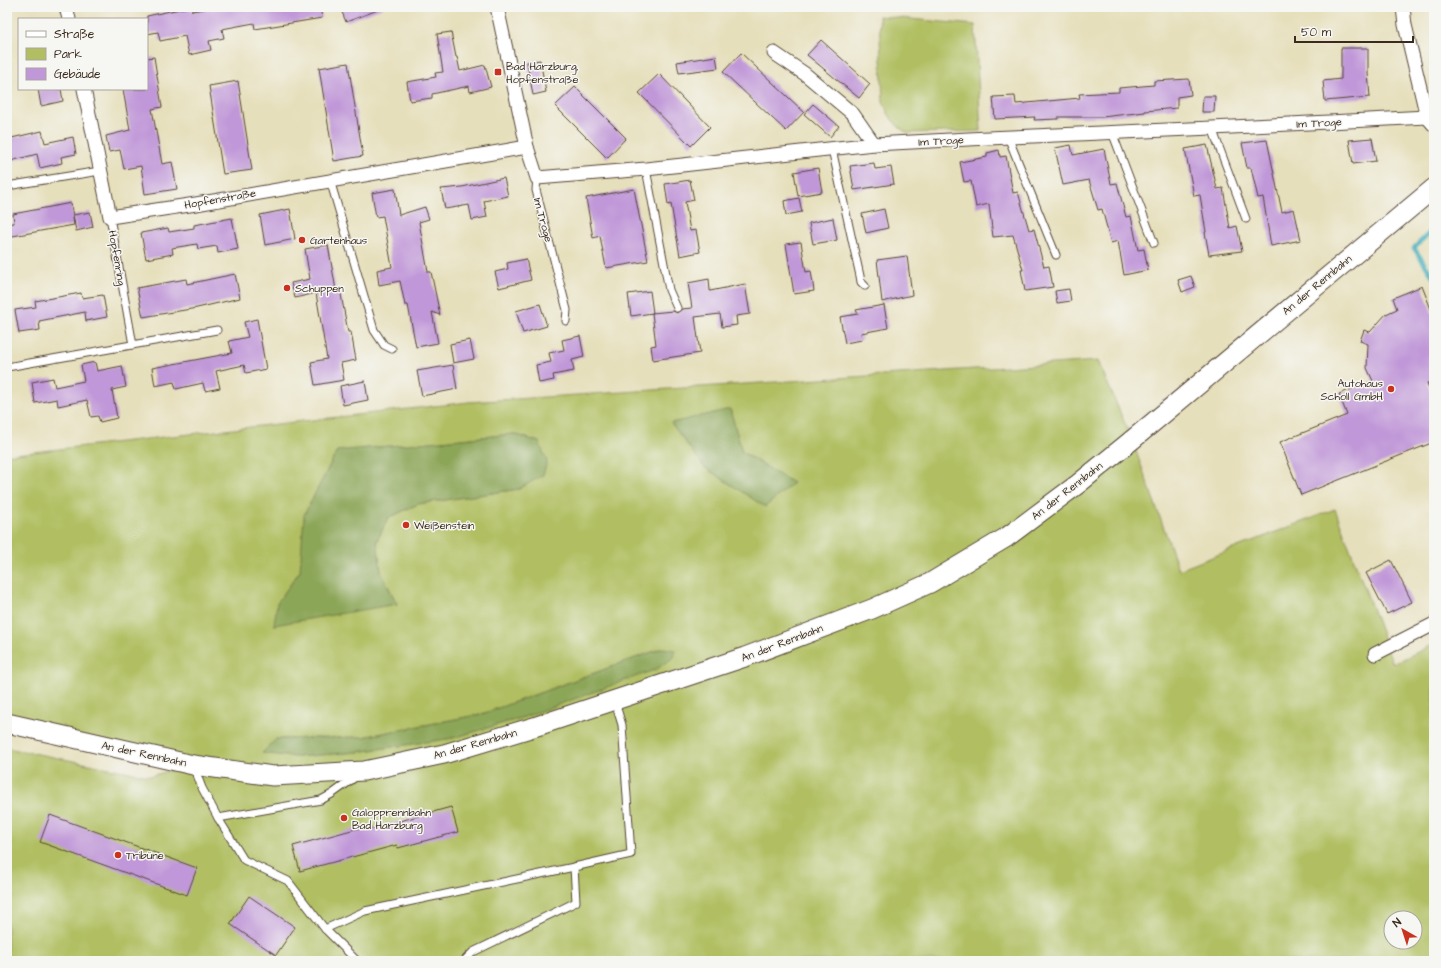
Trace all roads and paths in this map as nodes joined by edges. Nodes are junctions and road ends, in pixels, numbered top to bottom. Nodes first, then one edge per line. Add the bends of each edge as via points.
1 (66, 7) edge
2 (497, 7) edge
3 (1403, 7) edge
4 (69, 18) edge
5 (774, 53) dead end
6 (84, 90) edge
7 (1431, 121) edge
8 (1212, 128) junction
9 (1112, 132) junction
10 (1008, 137) junction
11 (874, 144) junction
12 (527, 147) junction
13 (832, 149) junction
14 (646, 169) junction
15 (100, 170) junction
16 (537, 178) junction
17 (330, 180) junction
18 (7, 186) edge
19 (1434, 188) edge
20 (110, 217) junction
21 (1246, 219) dead end
22 (1154, 244) dead end
23 (1056, 256) dead end
24 (865, 286) dead end
25 (677, 308) dead end
26 (566, 321) dead end
27 (217, 330) dead end
28 (133, 345) junction
29 (392, 349) dead end
30 (7, 367) edge
31 (1434, 624) edge
32 (1375, 654) dead end
33 (614, 700) junction
34 (7, 723) edge
35 (193, 764) junction
36 (364, 771) junction
37 (218, 818) junction
38 (574, 867) junction
39 (325, 929) junction
40 (356, 961) edge
41 (464, 961) edge

1 - 4 street
2 - 12 street
3 - 7 street via 1405,25
5 - 11 street via 805,74 852,114
6 - 15 street, Hopfenring
7 - 8 street, Im Troge
8 - 9 street, Im Troge
8 - 21 lane
9 - 10 street, Im Troge
9 - 22 lane
10 - 11 street, Im Troge
10 - 23 lane
11 - 13 street, Im Troge
12 - 16 street
12 - 17 street, Hopfenstraße
13 - 14 street, Im Troge
13 - 24 lane via 860,276
14 - 16 street, Im Troge
14 - 25 lane via 669,290
15 - 18 lane
15 - 20 street, Hopfenring
16 - 26 lane, Im Troge via 536,190 567,310
17 - 20 street, Hopfenstraße
17 - 29 lane via 374,330 384,345
19 - 33 main road, An der Rennbahn via 1132,440 1007,537 930,583 872,609 745,657
20 - 28 lane, Hopfenring
27 - 28 lane
28 - 30 lane
31 - 32 street
33 - 36 main road, An der Rennbahn via 444,754
33 - 38 lane via 622,725 631,854
34 - 35 main road, An der Rennbahn
35 - 36 main road, An der Rennbahn via 273,776
35 - 37 lane
36 - 37 lane via 321,800
37 - 39 lane via 244,860 288,881
38 - 39 lane via 365,911
38 - 41 lane via 576,902 473,952
39 - 40 lane

